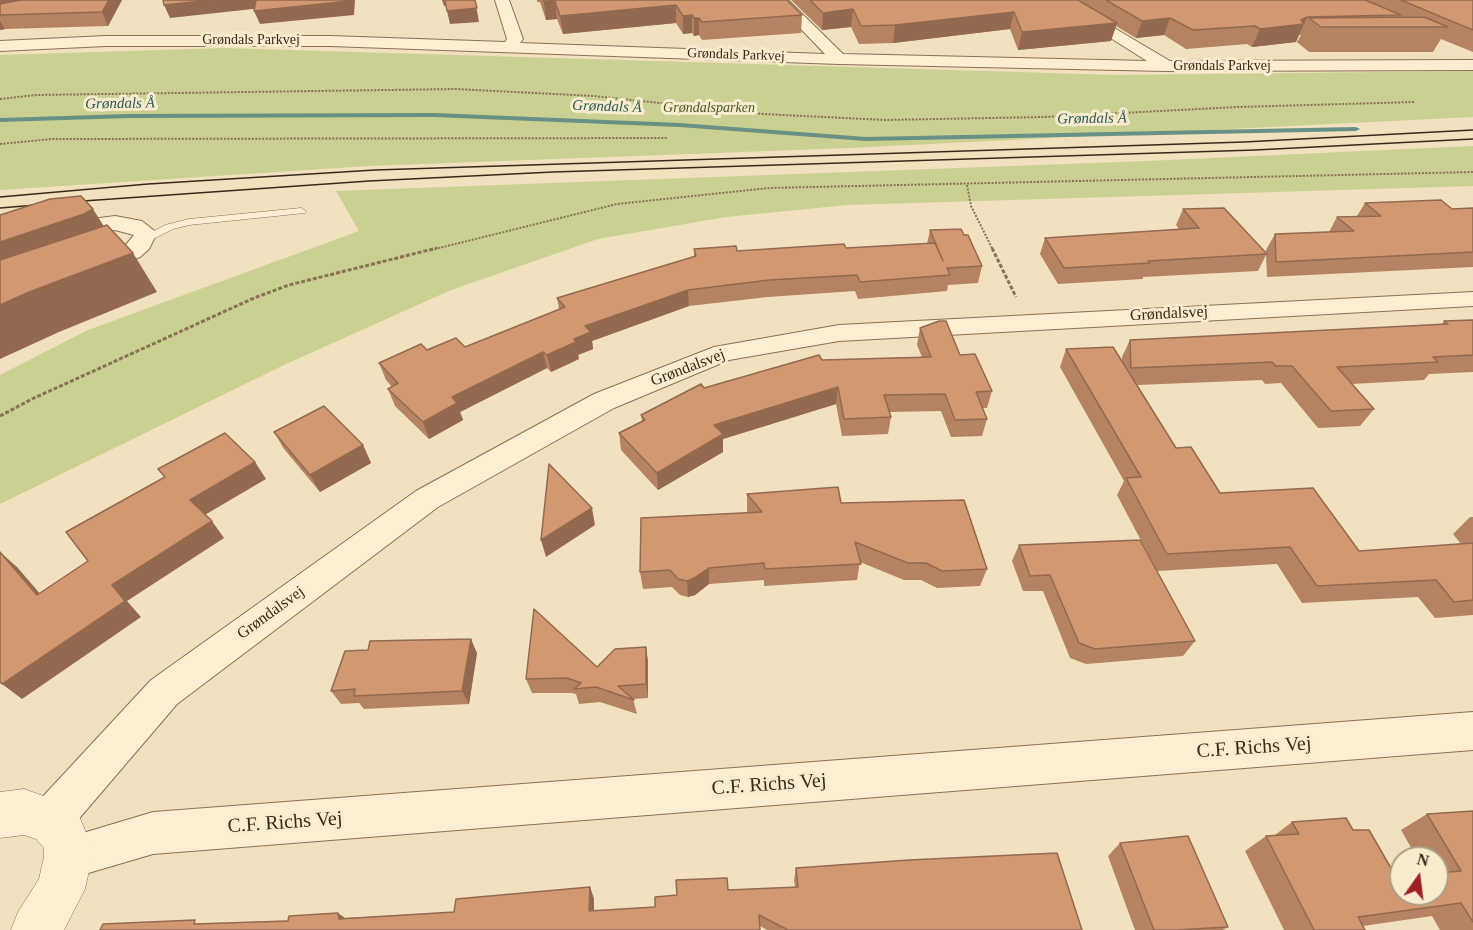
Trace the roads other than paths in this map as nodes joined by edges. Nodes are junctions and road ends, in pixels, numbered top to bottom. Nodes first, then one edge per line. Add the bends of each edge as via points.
1 (502, 0) edge
2 (780, 0) edge
3 (1057, 0) edge
4 (0, 46) edge
5 (510, 47) junction
6 (1451, 52) dead end
7 (839, 59) junction
8 (1473, 63) edge
9 (1166, 66) junction
10 (301, 211) dead end
11 (0, 238) edge
12 (145, 239) junction
13 (75, 274) edge
14 (1473, 299) edge
15 (1473, 730) edge
16 (0, 815) edge
17 (59, 839) junction
18 (36, 930) edge

1 - 5 street via 515,39
2 - 7 street
3 - 9 street
4 - 5 street, Grøndals Parkvej via 216,40
5 - 7 street, Grøndals Parkvej
6 - 8 street
7 - 9 street, Grøndals Parkvej
8 - 9 street, Grøndals Parkvej
10 - 12 lane via 189,222
11 - 12 street via 115,223 141,228
12 - 13 street via 132,252
14 - 17 street, Grøndalsvej via 839,333 723,353 604,401 427,499 164,692
15 - 17 street, C.F. Richs Vej
16 - 17 street via 24,812
17 - 18 street via 61,889

